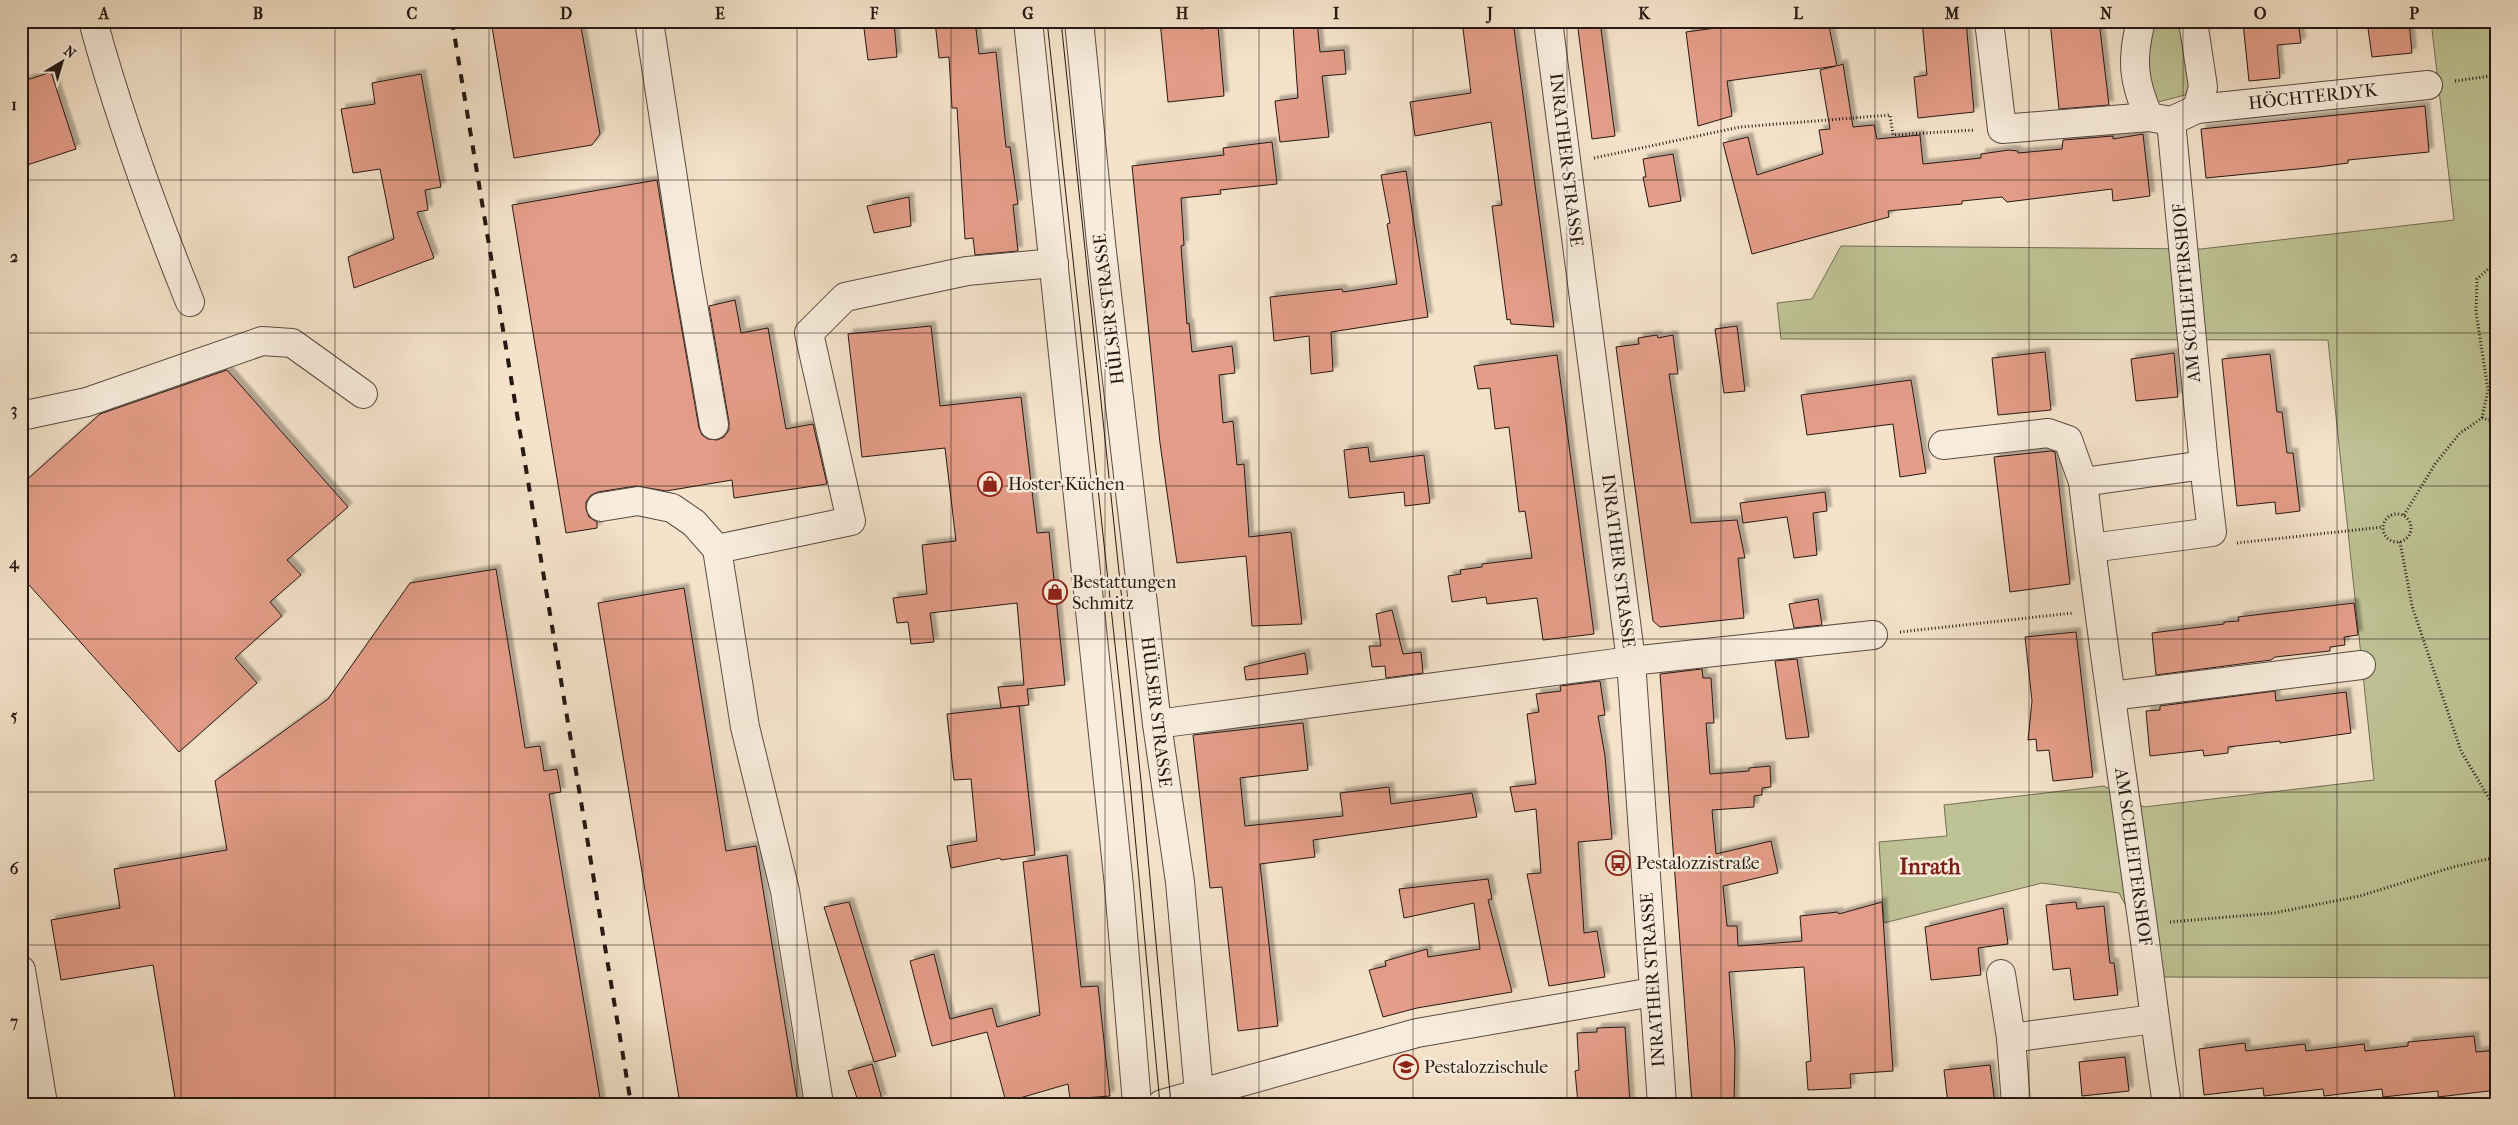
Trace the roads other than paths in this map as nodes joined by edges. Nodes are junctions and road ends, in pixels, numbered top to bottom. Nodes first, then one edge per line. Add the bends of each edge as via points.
1 (93, 21) edge
2 (649, 21) edge
3 (1028, 21) edge
4 (1080, 21) edge
5 (1548, 21) edge
6 (1989, 21) edge
7 (2141, 21) edge
8 (2193, 21) edge
9 (2428, 85) road end
10 (2197, 109) junction
11 (2160, 119) junction
12 (1054, 263) junction
13 (190, 302) dead end
14 (363, 394) dead end
15 (21, 416) edge
16 (714, 425) dead end
17 (1943, 445) dead end
18 (2204, 465) junction
19 (2083, 482) junction
20 (601, 507) dead end
21 (2090, 548) junction
22 (717, 549) junction
23 (1873, 635) road end
24 (1631, 661) junction
25 (2361, 665) dead end
26 (2111, 696) junction
27 (1157, 724) junction
28 (21, 970) edge
29 (2001, 974) dead end
30 (1653, 992) junction
31 (2154, 1019) junction
32 (2011, 1038) junction
33 (1200, 1098) edge
34 (43, 1104) edge
35 (819, 1104) edge
36 (1137, 1104) edge
37 (1162, 1104) edge
38 (1662, 1104) edge
39 (2016, 1104) edge
40 (2167, 1104) edge

1 - 13 street via 155,215
2 - 16 street
3 - 12 street
4 - 27 street, HÜLSER STRASSE via 1101,243
5 - 24 street, INRATHER STRASSE
6 - 11 street, HÖCHTERDYK via 2002,129
7 - 11 street via 2134,51 2138,91
8 - 10 street via 2203,87
9 - 10 street, HÖCHTERDYK
10 - 11 street, HÖCHTERDYK
11 - 18 street, AM SCHLEITERSHOF
12 - 22 street via 966,271 845,296 809,333 851,521
12 - 36 street via 1119,886
14 - 15 street via 292,343 262,341 86,402
17 - 19 street, AM SCHLEITERSHOF via 2048,433 2068,440
18 - 19 street
18 - 21 street, AM SCHLEITERSHOF via 2212,532
19 - 21 street, AM SCHLEITERSHOF
20 - 22 street via 638,501 672,508 694,523
21 - 26 street, AM SCHLEITERSHOF
22 - 35 street via 745,727 785,891
23 - 24 street
24 - 27 street
24 - 30 street, INRATHER STRASSE
25 - 26 street
26 - 31 street, AM SCHLEITERSHOF
27 - 33 street, HÜLSER STRASSE via 1180,882
28 - 34 street
29 - 32 street
30 - 33 street via 1417,1034
30 - 38 street, INRATHER STRASSE
31 - 32 street
31 - 40 street, AM SCHLEITERSHOF
32 - 39 street
33 - 37 street

